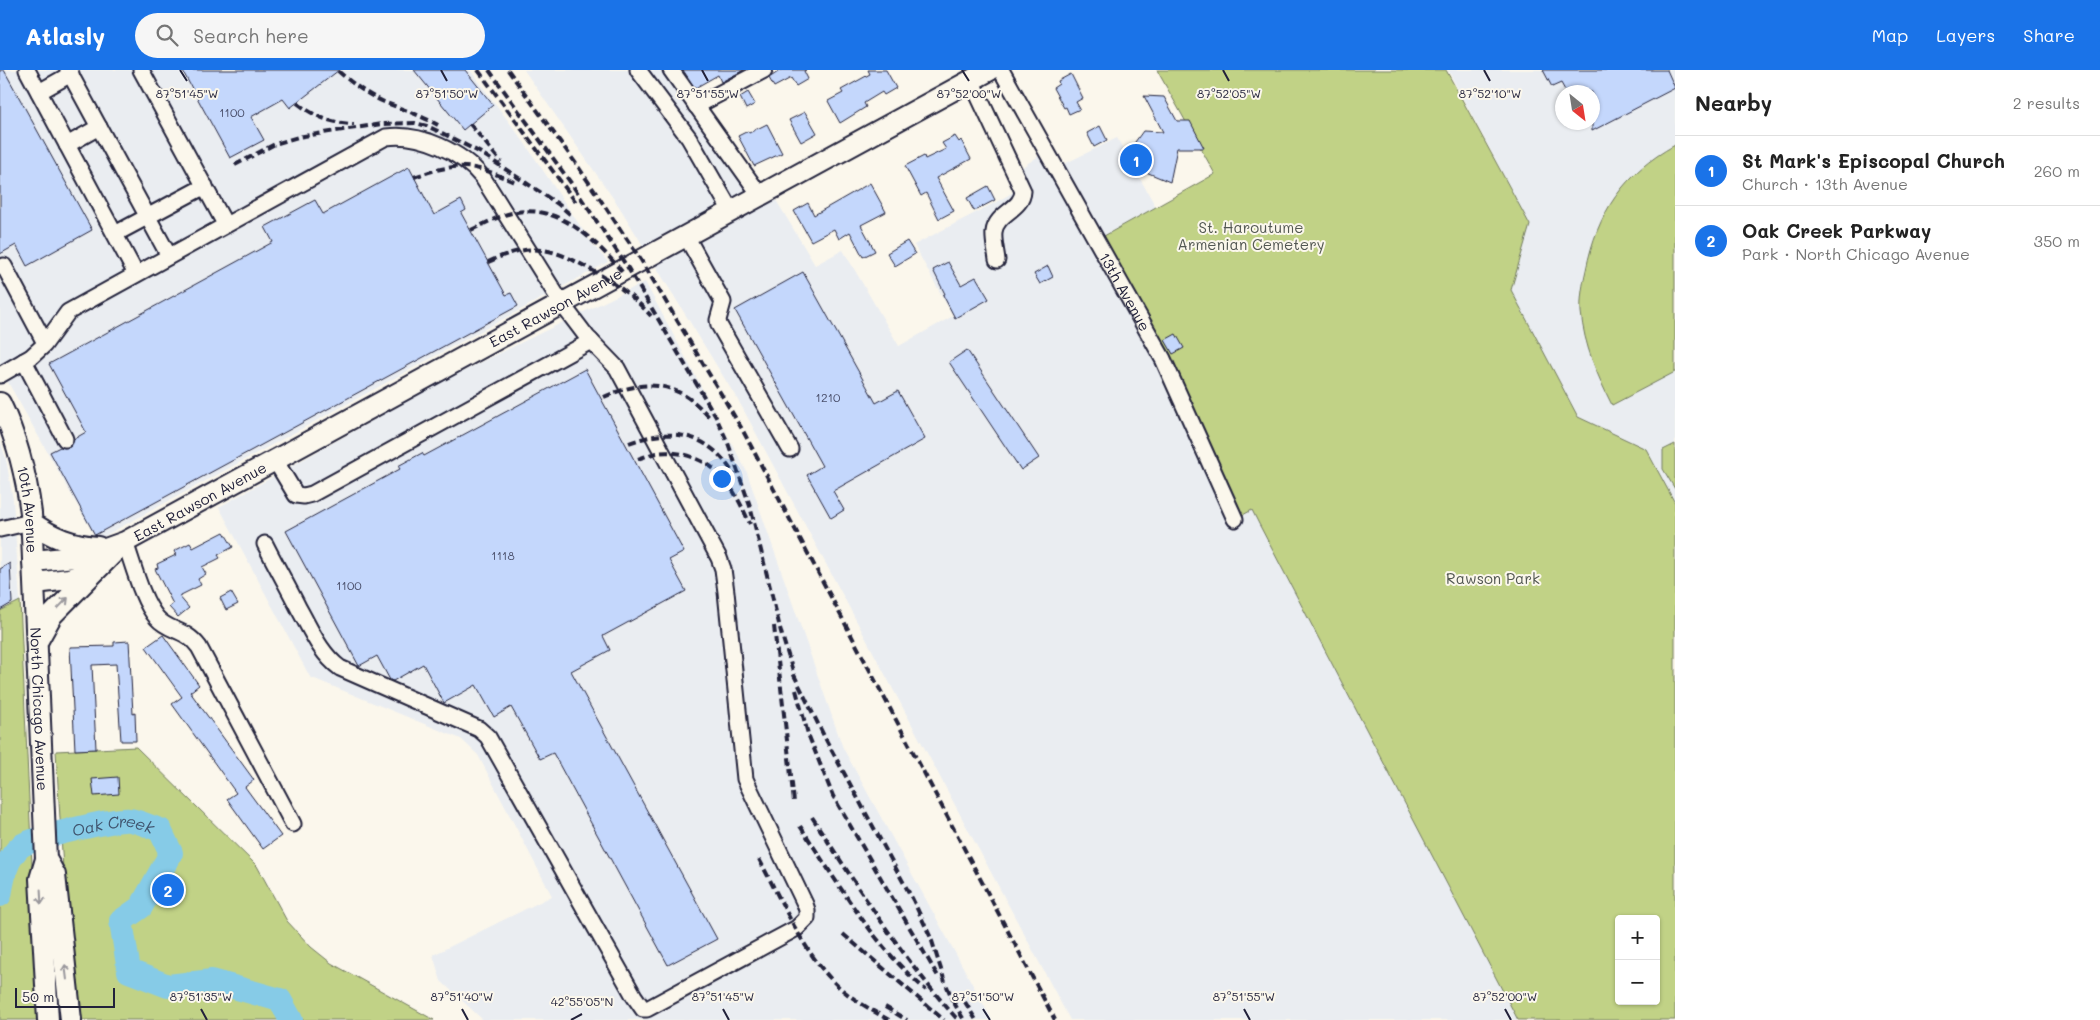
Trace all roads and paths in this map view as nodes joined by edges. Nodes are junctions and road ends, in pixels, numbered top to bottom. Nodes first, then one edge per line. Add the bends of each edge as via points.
1 (27, 70) edge
2 (141, 70) edge
3 (638, 70) edge
4 (671, 70) edge
5 (764, 70) edge
6 (1000, 70) edge
7 (70, 72) edge
8 (979, 74) edge
9 (38, 92) junction
10 (696, 106) junction
11 (99, 127) junction
12 (67, 145) junction
13 (204, 186) junction
14 (760, 196) junction
15 (731, 211) junction
16 (148, 217) junction
17 (225, 224) junction
18 (115, 234) junction
19 (686, 236) junction
20 (169, 256) junction
21 (997, 260) dead end
22 (4, 266) dead end
23 (136, 274) junction
24 (562, 304) junction
25 (591, 341) junction
26 (45, 343) junction
27 (24, 361) junction
28 (0, 375) edge
29 (0, 402) edge
30 (65, 439) dead end
31 (790, 448) dead end
32 (275, 460) junction
33 (1235, 520) dead end
34 (31, 522) junction
35 (0, 529) edge
36 (118, 544) junction
37 (264, 544) dead end
38 (33, 561) junction
39 (96, 570) junction
40 (35, 583) junction
41 (37, 642) junction
42 (293, 824) dead end
43 (46, 855) junction
44 (48, 1020) edge
45 (71, 1020) edge

1 - 9 street
2 - 13 street
3 - 15 street via 689,138
4 - 10 street
5 - 10 street
6 - 33 street, 13th Avenue via 1163,359
7 - 9 street
7 - 11 street
8 - 14 main road, East Rawson Avenue
8 - 21 street via 1023,191 1021,199 1002,216 994,232
9 - 12 street
10 - 14 street
11 - 12 street
11 - 16 street
12 - 18 street
13 - 16 street
13 - 17 street
14 - 15 main road, East Rawson Avenue
15 - 19 main road, East Rawson Avenue
16 - 18 street
16 - 20 street
17 - 20 street
17 - 24 street via 386,137 408,136 457,155 474,167
18 - 23 street
19 - 24 main road, East Rawson Avenue
19 - 31 street via 723,302 719,325
20 - 23 street
22 - 26 street
23 - 26 street via 68,312
24 - 25 street
24 - 32 main road, East Rawson Avenue
25 - 32 street via 312,494 296,496
25 - 37 street via 617,368 629,387 721,564 743,770 752,796 807,910 807,918 797,928 643,1009 488,737 479,729 332,662 315,638
26 - 27 street
27 - 28 street
27 - 30 street
29 - 34 main road, 10th Avenue via 11,425 24,471
32 - 36 main road, East Rawson Avenue
34 - 35 street
34 - 36 main road via 77,545
34 - 38 main road, 10th Avenue
36 - 38 main road, East Rawson Avenue via 86,556
36 - 39 main road, East Rawson Avenue
36 - 42 street via 158,619 185,632 199,646
38 - 40 main road, North Chicago Avenue
39 - 40 main road, East Rawson Avenue via 69,579
41 -> 39 main road via 52,615
40 - 41 main road, North Chicago Avenue
41 - 43 main road, North Chicago Avenue
43 -> 44 main road, North Chicago Avenue via 40,879
45 -> 43 main road, North Chicago Avenue via 55,875

